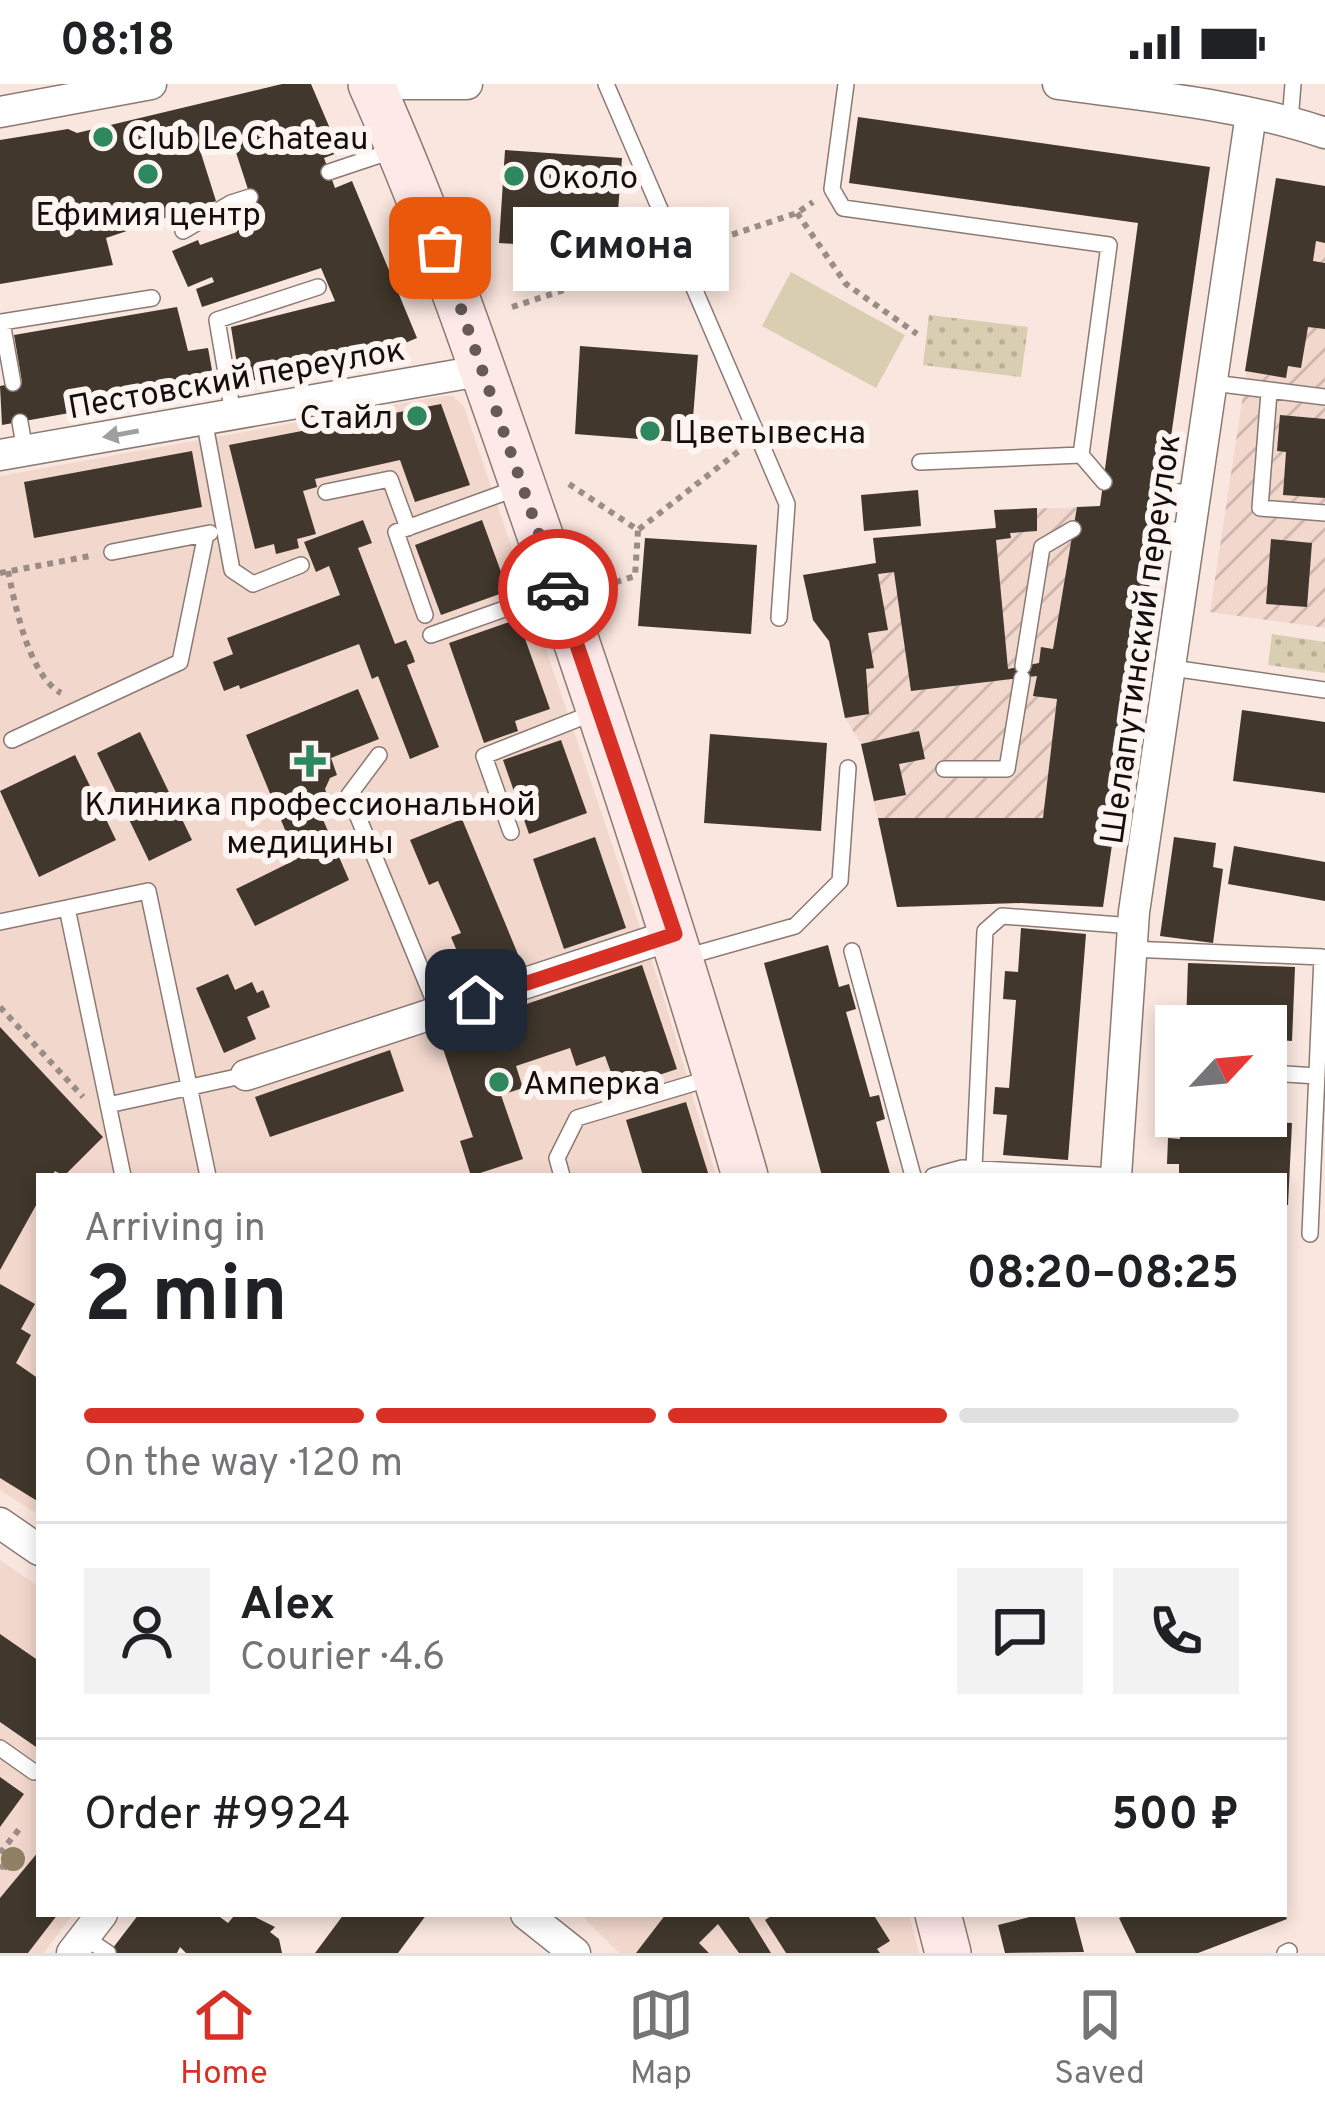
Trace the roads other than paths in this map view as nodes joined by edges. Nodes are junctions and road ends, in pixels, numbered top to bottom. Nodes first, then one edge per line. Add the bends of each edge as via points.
1 (151, 84) edge
2 (371, 84) edge
3 (467, 84) edge
4 (606, 84) edge
5 (846, 84) edge
6 (1058, 84) edge
7 (1293, 84) edge
8 (0, 112) edge
9 (1251, 114) junction
10 (1290, 122) junction
11 (1325, 134) edge
12 (400, 148) junction
13 (329, 172) dead end
14 (250, 197) dead end
15 (183, 231) dead end
16 (317, 287) dead end
17 (152, 298) dead end
18 (484, 370) junction
19 (14, 383) dead end
20 (1213, 383) junction
21 (1269, 392) junction
22 (1325, 397) edge
23 (219, 417) junction
24 (15, 443) edge
25 (1081, 455) junction
26 (920, 462) dead end
27 (1104, 482) dead end
28 (523, 486) junction
29 (1162, 490) dead end
30 (326, 492) dead end
31 (1197, 494) junction
32 (1325, 512) edge
33 (408, 527) junction
34 (1156, 528) dead end
35 (1072, 529) dead end
36 (225, 531) junction
37 (1192, 532) junction
38 (206, 534) junction
39 (112, 552) road end
40 (301, 565) dead end
41 (559, 590) junction
42 (425, 615) dead end
43 (778, 618) dead end
44 (431, 635) dead end
45 (1172, 668) junction
46 (1325, 690) edge
47 (601, 710) junction
48 (12, 740) dead end
49 (380, 755) dead end
50 (848, 768) dead end
51 (944, 769) dead end
52 (511, 832) dead end
53 (67, 908) junction
54 (0, 922) edge
55 (1131, 937) junction
56 (678, 946) junction
57 (852, 951) dead end
58 (439, 1013) junction
59 (1287, 1074) edge
60 (246, 1076) joint
61 (717, 1076) junction
62 (1317, 1076) junction
63 (190, 1087) junction
64 (108, 1105) junction
65 (974, 1168) junction
66 (122, 1173) edge
67 (207, 1173) edge
68 (561, 1173) edge
69 (744, 1173) edge
70 (912, 1173) edge
71 (948, 1173) edge
72 (1063, 1173) edge
73 (1116, 1173) edge
74 (1310, 1234) dead end
75 (0, 1523) edge
76 (36, 1548) edge
77 (0, 1748) edge
78 (36, 1772) edge
79 (530, 1917) edge
80 (939, 1917) edge
81 (575, 1953) edge
82 (948, 1953) edge

1 - 8 street
2 - 3 street
2 - 12 main road
4 - 43 lane via 787,505
5 - 25 lane via 832,189 843,208 1108,244
6 - 9 street
7 - 10 lane
9 - 10 street
9 - 20 street, Шелапутинский переулок
10 - 11 street
12 - 13 lane
12 - 18 main road
14 - 15 lane
16 - 23 lane via 217,320
17 - 19 lane via 2,322
18 - 23 street, Пестовский переулок
18 - 28 main road
20 - 21 lane
20 - 31 street, Шелапутинский переулок
21 - 22 lane
21 - 32 lane via 1260,508
23 -> 24 street, Пестовский переулок
23 - 36 lane
25 - 26 lane
25 - 27 lane
28 - 33 lane
28 - 41 main road
29 - 31 lane
30 - 33 lane via 390,478
31 - 37 street, Шелапутинский переулок
33 - 42 lane via 395,532
34 - 37 lane
35 - 51 lane via 1042,547 1006,769
36 - 38 lane
36 - 40 lane via 232,570 253,584
37 - 45 street, Шелапутинский переулок
38 - 39 lane
38 - 48 lane via 180,662
41 - 44 lane
41 - 47 main road
45 - 46 lane
45 - 55 street, Шелапутинский переулок
47 - 52 lane via 484,756
47 - 56 main road
49 - 58 lane via 349,795
50 - 56 lane via 840,881 795,926
53 - 54 lane
53 - 63 lane via 148,891
53 - 64 lane
55 - 62 lane via 1322,957
55 - 65 lane via 1002,916 985,931
55 - 73 street, Шелапутинский переулок
56 - 58 street
56 - 61 main road
57 - 70 lane
58 - 60 street
59 - 62 lane
60 - 63 lane
61 - 68 lane via 578,1118 557,1158
61 - 69 main road
62 - 74 lane
63 - 64 lane
63 - 67 lane
64 - 66 lane
65 - 71 lane
65 - 72 lane
75 - 76 street
77 - 78 lane
79 - 81 street
80 - 82 main road

